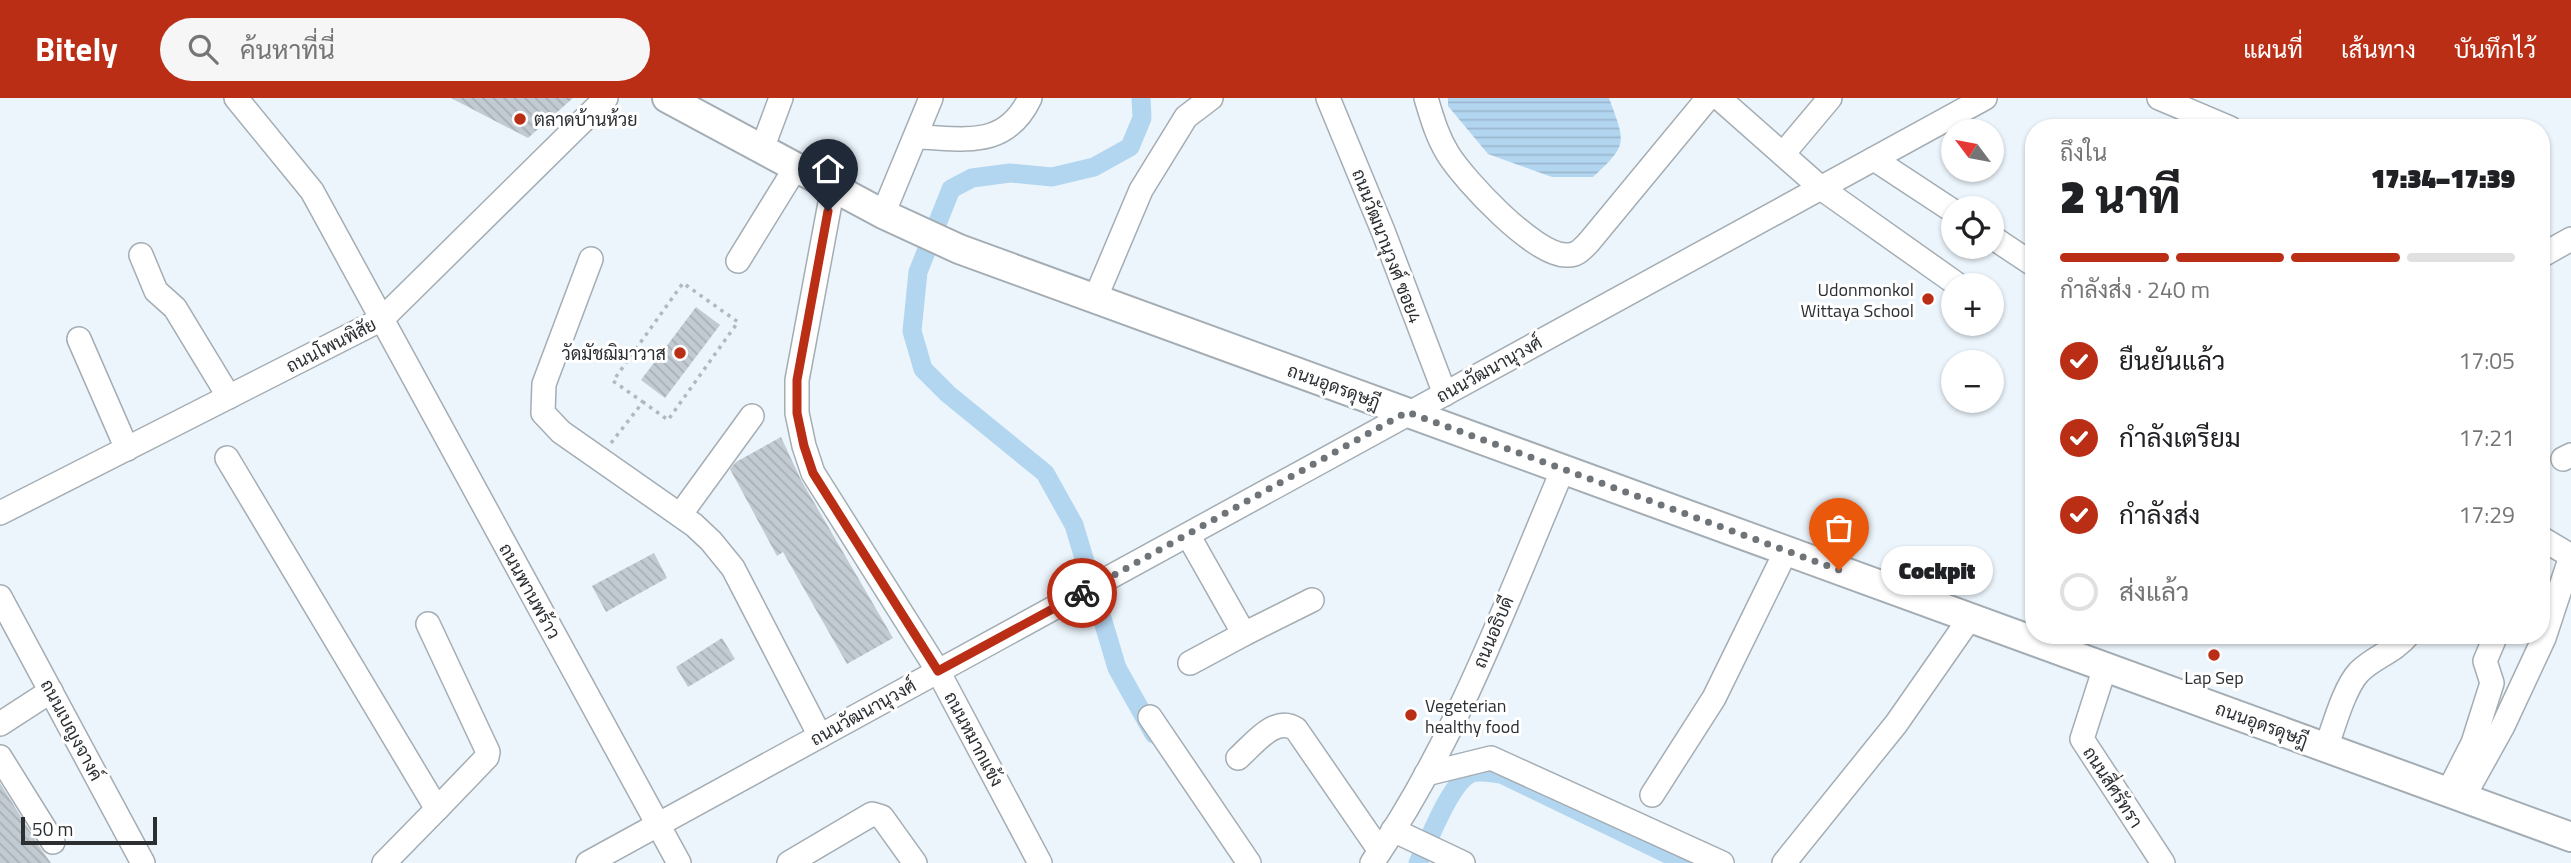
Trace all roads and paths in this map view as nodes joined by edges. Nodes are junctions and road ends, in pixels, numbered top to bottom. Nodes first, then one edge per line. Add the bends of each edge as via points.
1 (236, 98) edge
2 (606, 98) edge
3 (667, 98) edge
4 (781, 98) edge
5 (931, 98) edge
6 (1030, 98) edge
7 (1211, 98) edge
8 (1328, 98) edge
9 (1426, 98) edge
10 (1708, 98) edge
11 (1718, 98) edge
12 (1830, 98) edge
13 (1985, 98) edge
14 (2159, 98) edge
15 (2209, 119) edge
16 (916, 137) junction
17 (762, 149) junction
18 (1783, 154) junction
19 (1874, 159) junction
20 (796, 167) junction
21 (832, 187) junction
22 (1821, 188) junction
23 (1941, 203) edge
24 (883, 214) junction
25 (2571, 239) edge
26 (2004, 245) edge
27 (2550, 251) edge
28 (141, 255) dead end
29 (591, 259) dead end
30 (2025, 259) edge
31 (738, 261) dead end
32 (1941, 273) edge
33 (1095, 299) junction
34 (382, 319) junction
35 (79, 339) dead end
36 (1445, 394) junction
37 (229, 397) junction
38 (642, 402) junction
39 (1407, 412) junction
40 (752, 416) dead end
41 (127, 449) junction
42 (227, 458) dead end
43 (599, 458) junction
44 (1563, 469) junction
45 (0, 513) edge
46 (680, 515) junction
47 (1188, 535) junction
48 (2550, 547) edge
49 (1786, 551) junction
50 (2571, 556) edge
51 (0, 597) edge
52 (1312, 600) dead end
53 (1970, 618) junction
54 (2550, 620) edge
55 (428, 624) dead end
56 (2025, 632) edge
57 (1244, 634) junction
58 (2071, 644) edge
59 (2400, 644) edge
60 (2492, 644) edge
61 (2541, 644) edge
62 (1190, 663) dead end
63 (2105, 667) junction
64 (938, 671) junction
65 (51, 691) junction
66 (1150, 717) dead end
67 (0, 723) edge
68 (820, 736) junction
69 (2326, 748) junction
70 (0, 757) edge
71 (1238, 758) dead end
72 (1426, 774) junction
73 (1652, 795) dead end
74 (2456, 795) junction
75 (437, 809) junction
76 (658, 825) junction
77 (1393, 830) junction
78 (2569, 833) edge
79 (53, 842) dead end
80 (1376, 857) edge
81 (143, 863) edge
82 (384, 863) edge
83 (588, 863) edge
84 (679, 863) edge
85 (789, 863) edge
86 (915, 863) edge
87 (1040, 863) edge
88 (1249, 863) edge
89 (1463, 863) edge
90 (1722, 863) edge
91 (1784, 863) edge
92 (2163, 863) edge

1 - 34 street, ถนนพานพร้าว via 312,191
2 - 34 street, ถนนโพนพิสัย
3 - 17 main road, ถนนอุดรดุษฎี
4 - 17 street
5 - 16 street
6 - 16 street via 1018,119 1004,131 976,138
7 - 33 street via 1185,117 1141,190
8 - 36 street, ถนนวัฒนานุวงศ์ ซอย4
9 - 10 street via 1435,130 1479,193 1534,241 1564,256 1579,252 1589,242
11 - 18 street
12 - 18 street
13 - 19 street, ถนนวัฒนานุวงศ์
14 - 15 street
16 - 24 street
17 - 20 main road, ถนนอุดรดุษฎี
18 - 22 street
19 - 22 street, ถนนวัฒนานุวงศ์
19 - 23 street
20 - 21 main road, ถนนอุดรดุษฎี
20 - 31 street
21 - 24 main road, ถนนอุดรดุษฎี
21 - 64 street, ถนนหมากแข้ง via 797,380 804,446 813,473
22 - 32 street
22 - 36 street, ถนนวัฒนานุวงศ์
24 - 33 main road, ถนนอุดรดุษฎี via 959,249
25 - 27 street
26 - 30 street
28 - 37 street via 156,291 175,308
29 - 43 street via 544,384 542,413
33 - 39 main road, ถนนอุดรดุษฎี
34 - 37 street, ถนนโพนพิสัย
34 - 76 street, ถนนพานพร้าว
35 - 41 street
36 - 39 street, ถนนวัฒนานุวงศ์
37 - 41 street, ถนนโพนพิสัย
38 - 38 path via 613,381 683,283 738,322 668,420
38 - 43 path
39 - 44 main road, ถนนอุดรดุษฎี
39 - 47 street, ถนนวัฒนานุวงศ์
40 - 46 street
41 - 45 street, ถนนโพนพิสัย
42 - 75 street
43 - 46 street
44 - 49 main road, ถนนอุดรดุษฎี
44 - 72 street, ถนนอธิบดี via 1469,689
46 - 68 street via 711,541 733,568
47 - 57 street
47 - 64 street, ถนนวัฒนานุวงศ์
48 - 50 street
49 - 53 main road, ถนนอุดรดุษฎี
49 - 73 street via 1714,698
50 - 54 street
51 - 65 street, ถนนเบญงจางค์
52 - 57 street
53 - 56 main road, ถนนอุดรดุษฎี
53 - 91 street via 1896,724
55 - 75 street via 488,752
57 - 62 street
58 - 63 main road, ถนนอุดรดุษฎี
59 - 69 street via 2352,681
60 - 74 street via 2485,661 2492,682
61 - 74 street via 2503,726
63 - 69 main road, ถนนอุดรดุษฎี
63 - 92 street, ถนนสี่ศรัทรา via 2082,739
64 - 68 street, ถนนวัฒนานุวงศ์
64 - 87 street, ถนนหมากแข้ง
65 - 67 street
65 - 81 street, ถนนเบญงจางค์
66 - 88 street
68 - 76 street, ถนนวัฒนานุวงศ์
69 - 74 main road, ถนนอุดรดุษฎี
70 - 79 street
71 - 80 street via 1276,726 1296,729
72 - 77 street, ถนนอธิบดี
72 - 90 street via 1491,758
74 - 78 main road, ถนนอุดรดุษฎี
75 - 82 street
76 - 83 street, ถนนวัฒนานุวงศ์
76 - 84 street, ถนนพานพร้าว
77 - 80 street, ถนนอธิบดี
77 - 89 street
85 - 86 street via 876,814

